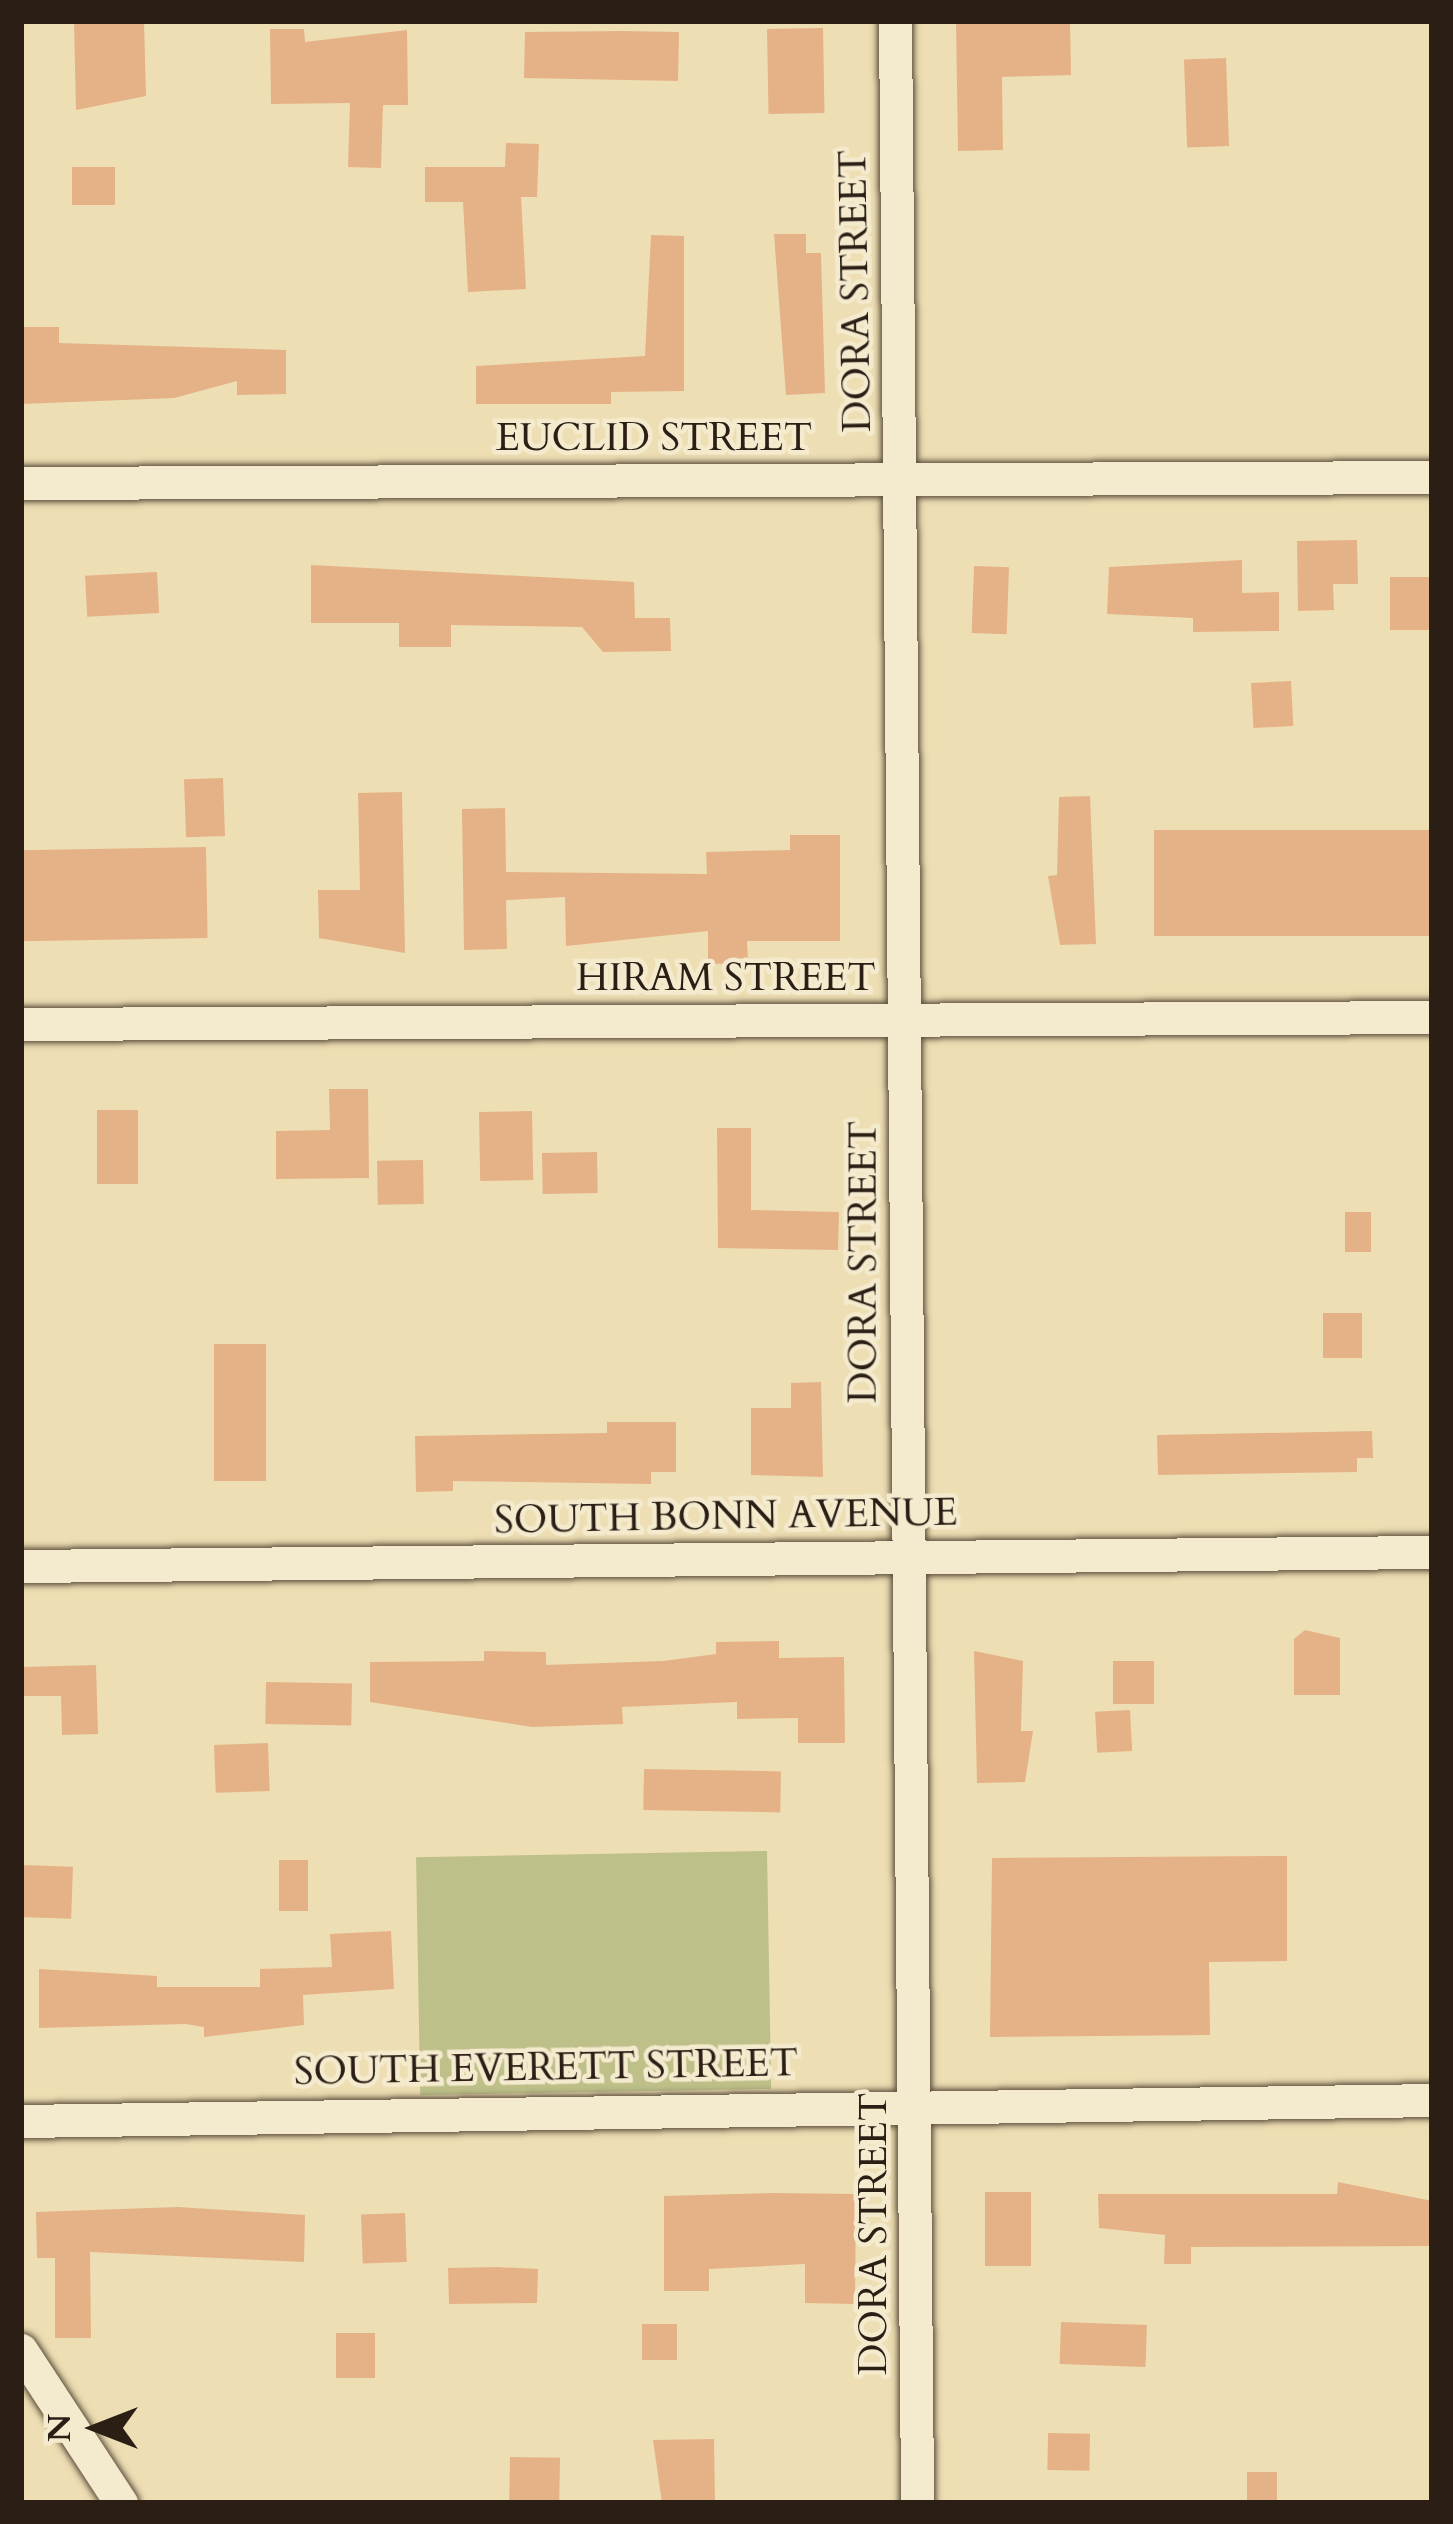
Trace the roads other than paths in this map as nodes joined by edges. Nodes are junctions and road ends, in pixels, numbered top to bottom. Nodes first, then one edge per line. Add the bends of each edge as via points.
1 (895, 21) edge
2 (1432, 477) edge
3 (900, 479) junction
4 (21, 483) edge
5 (1432, 1017) edge
6 (905, 1019) junction
7 (21, 1024) edge
8 (1432, 1552) edge
9 (910, 1557) junction
10 (21, 1566) edge
11 (1432, 2100) edge
12 (916, 2106) junction
13 (21, 2121) edge
14 (21, 2350) edge
15 (121, 2503) edge
16 (917, 2503) edge

1 - 3 street, DORA STREET
2 - 3 street, EUCLID STREET
3 - 4 street, EUCLID STREET
3 - 6 street, DORA STREET
5 - 6 street, HIRAM STREET
6 - 7 street, HIRAM STREET
6 - 9 street, DORA STREET
8 - 9 street, SOUTH BONN AVENUE
9 - 10 street, SOUTH BONN AVENUE
9 - 12 street, DORA STREET
11 - 12 street, SOUTH EVERETT STREET
12 - 13 street, SOUTH EVERETT STREET
12 - 16 street, DORA STREET
14 - 15 street

